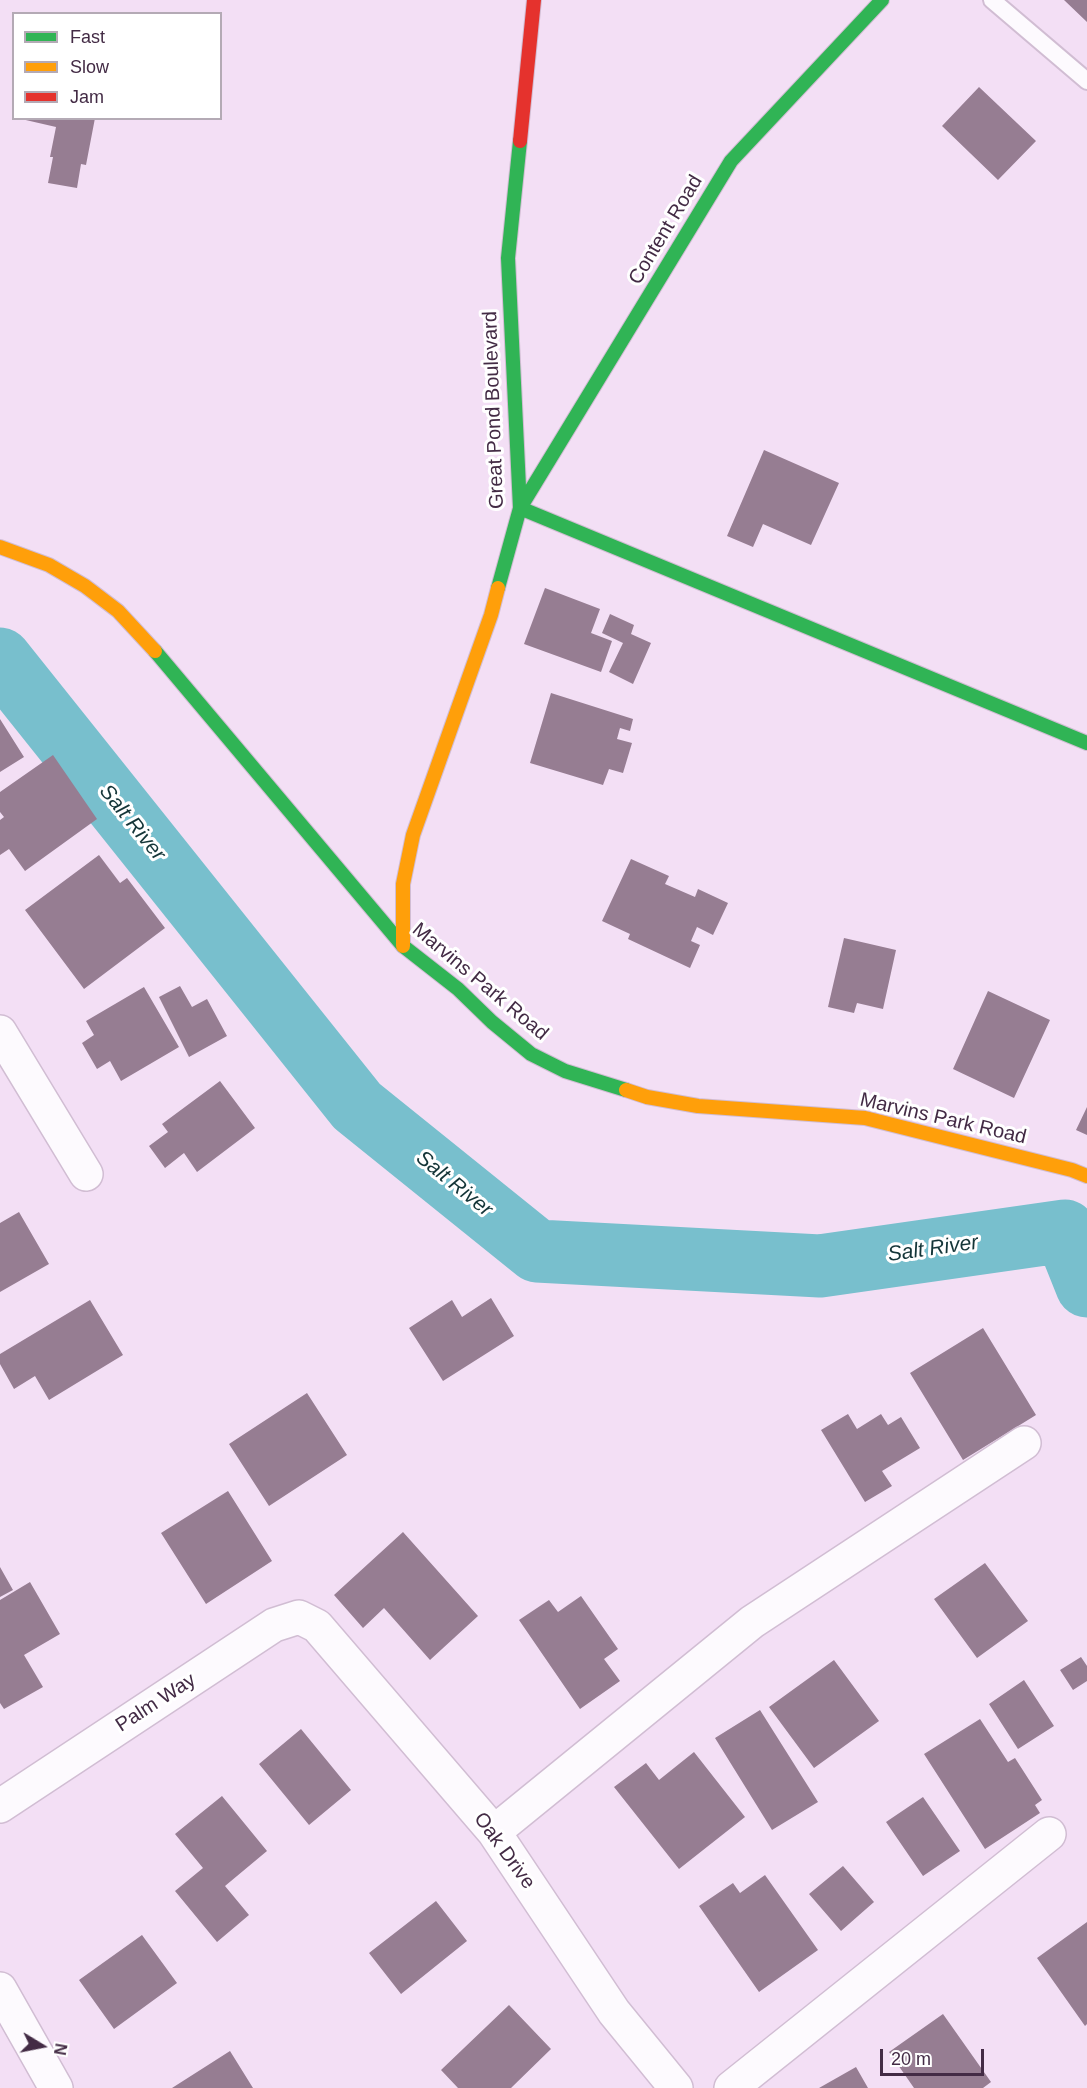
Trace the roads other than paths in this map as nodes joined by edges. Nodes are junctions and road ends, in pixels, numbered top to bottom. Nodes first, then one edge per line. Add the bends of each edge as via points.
1 (534, 0) edge
2 (882, 0) edge
3 (992, 0) edge
4 (1087, 81) edge
5 (520, 508) junction
6 (0, 547) edge
7 (1087, 743) edge
8 (403, 946) junction
9 (0, 1032) edge
10 (86, 1174) dead end
11 (1087, 1176) edge
12 (1024, 1443) dead end
13 (316, 1626) joint
14 (0, 1806) edge
15 (494, 1832) junction
16 (1049, 1834) dead end
17 (0, 1989) edge
18 (56, 2088) edge
19 (676, 2088) edge
20 (731, 2088) edge

1 - 5 street, Great Pond Boulevard via 508,258
2 - 5 street, Content Road via 731,161
3 - 4 lane
5 - 7 street
5 - 8 street, Great Pond Boulevard via 491,615 413,835 403,884
6 - 8 street, Marvins Park Road via 49,565 85,585 118,611
8 - 11 street, Marvins Park Road via 531,1054 565,1071 647,1097 698,1106 865,1118
9 - 10 street
12 - 15 street via 752,1622
13 - 14 street, Palm Way via 299,1617 274,1625
13 - 15 street, Oak Drive
15 - 19 street, Oak Drive via 614,2012
16 - 20 street
17 - 18 street

